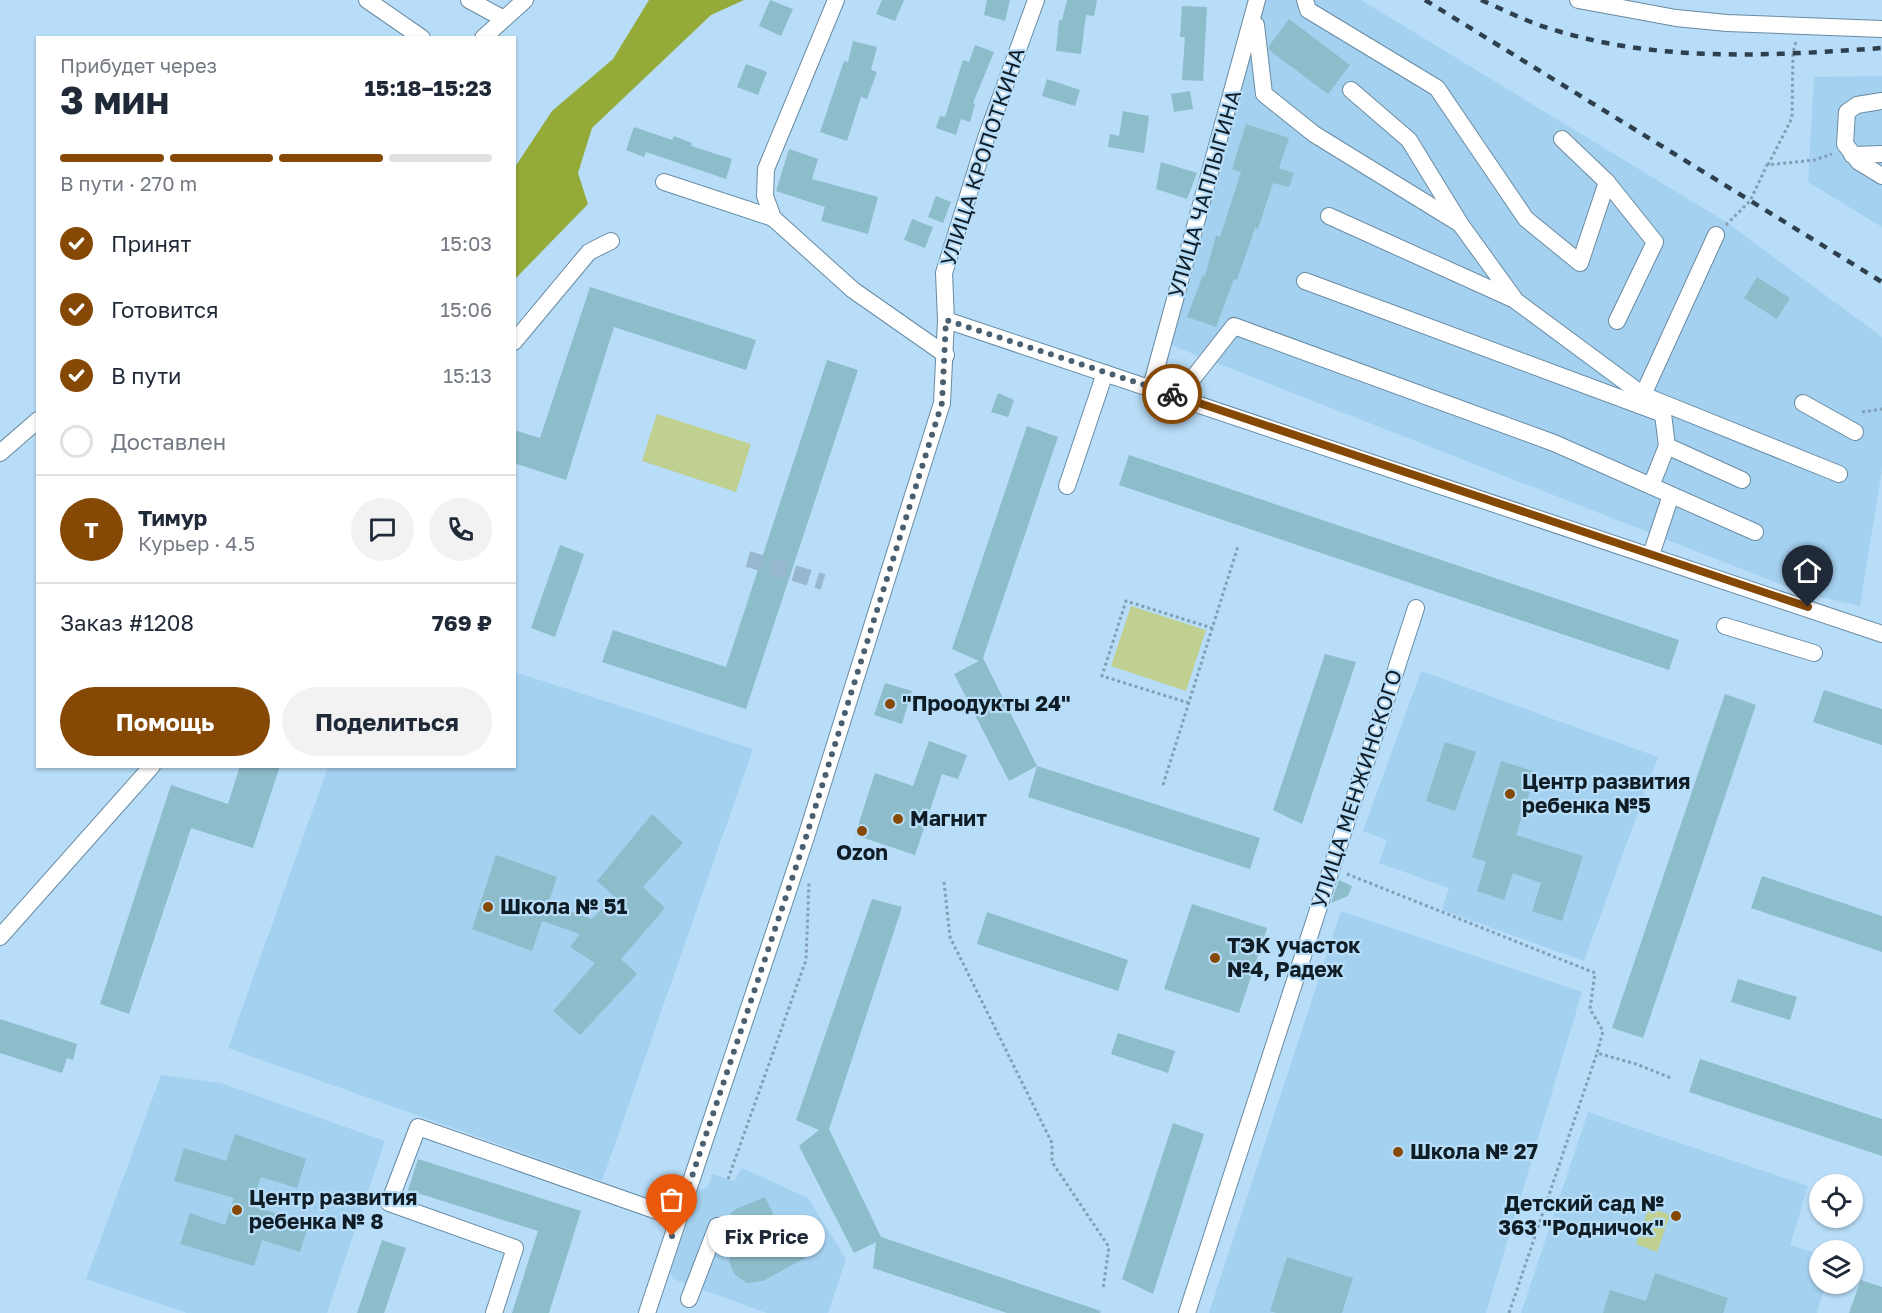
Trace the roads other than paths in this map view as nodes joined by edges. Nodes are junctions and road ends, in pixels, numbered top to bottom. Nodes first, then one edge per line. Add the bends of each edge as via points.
1 (367, 0) edge
2 (469, 0) edge
3 (525, 0) edge
4 (836, 0) edge
5 (1036, 0) edge
6 (1305, 0) edge
7 (1578, 0) edge
8 (1256, 8) edge
9 (504, 19) junction
10 (1882, 30) edge
11 (419, 36) edge
12 (485, 36) edge
13 (1351, 90) dead end
14 (1882, 101) edge
15 (1562, 139) dead end
16 (1849, 149) junction
17 (1882, 154) edge
18 (1882, 176) edge
19 (664, 182) dead end
20 (1607, 182) junction
21 (1329, 216) dead end
22 (773, 218) junction
23 (1461, 225) junction
24 (1716, 234) road end
25 (610, 241) dead end
26 (1305, 281) dead end
27 (1515, 301) junction
28 (946, 320) junction
29 (1617, 321) dead end
30 (516, 340) edge
31 (946, 355) junction
32 (1105, 374) junction
33 (1151, 387) junction
34 (1643, 395) junction
35 (1179, 396) junction
36 (1803, 403) dead end
37 (36, 422) edge
38 (1854, 432) dead end
39 (1667, 446) junction
40 (0, 453) edge
41 (1839, 474) dead end
42 (1742, 480) dead end
43 (1067, 486) dead end
44 (1651, 486) junction
45 (1671, 495) junction
46 (1755, 532) dead end
47 (1652, 555) junction
48 (1416, 608) dead end
49 (1725, 626) dead end
50 (1882, 634) edge
51 (1814, 653) dead end
52 (150, 768) edge
53 (0, 937) edge
54 (677, 1218) junction
55 (717, 1226) dead end
56 (689, 1299) dead end
57 (494, 1313) edge
58 (647, 1313) edge
59 (1187, 1313) edge

1 - 11 street
2 - 9 street
3 - 9 street
4 - 22 street via 766,169 765,196
5 - 28 street, УЛИЦА КРОПОТКИНА via 987,135 944,273
6 - 20 street via 1308,10 1437,88 1526,219 1580,263
7 - 10 street via 1676,18
8 - 23 street via 1264,94 1314,134
8 - 33 street, УЛИЦА ЧАПЛЫГИНА
9 - 12 street
13 - 23 street via 1409,140
14 - 16 street via 1857,105 1847,112
15 - 20 street
16 - 17 street
16 - 18 street
19 - 22 street
20 - 29 street via 1655,242
21 - 27 street
22 - 31 street via 853,290
23 - 27 street
24 - 34 street
25 - 30 street via 590,252
26 - 39 street via 1663,414
27 - 34 street
28 - 31 street, УЛИЦА КРОПОТКИНА
28 - 32 street
31 - 54 street, УЛИЦА КРОПОТКИНА via 942,403 935,426 806,837
32 - 33 street
32 - 43 street
33 - 35 street
34 - 41 street
35 - 44 street via 1233,326 1554,443
35 - 47 street
36 - 38 street
37 - 40 street
39 - 42 street
39 - 44 street
44 - 45 street
45 - 46 street
45 - 47 street
47 - 50 street
48 - 59 street, УЛИЦА МЕНЖИНСКОГО
49 - 51 street
52 - 53 street
54 - 57 street via 418,1127 390,1203 515,1248
54 - 58 street, УЛИЦА КРОПОТКИНА
55 - 56 street

